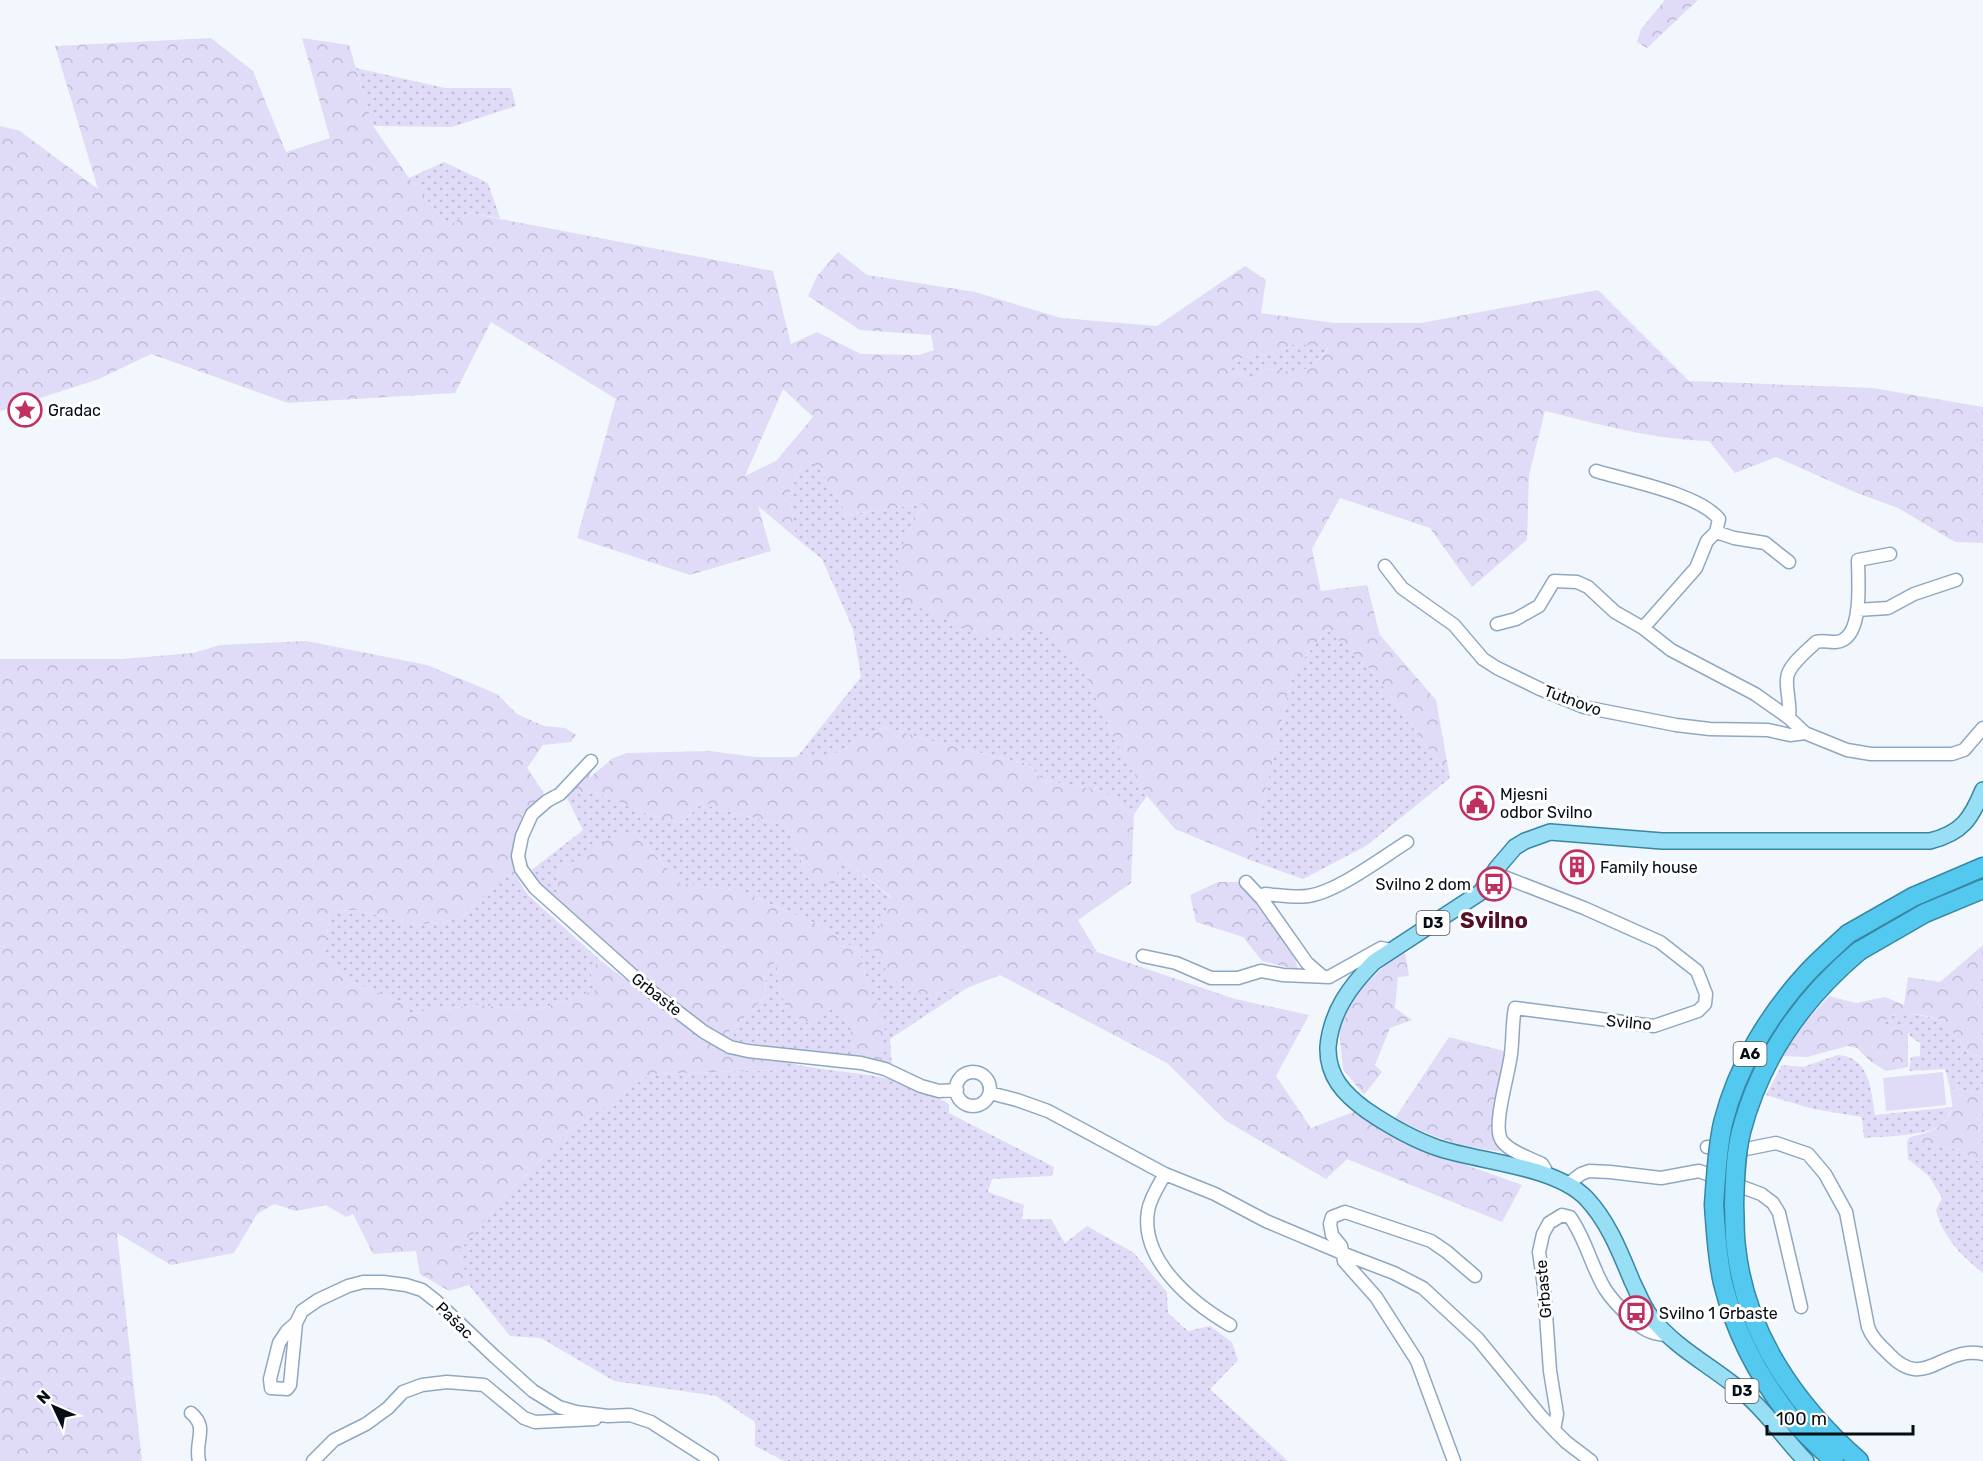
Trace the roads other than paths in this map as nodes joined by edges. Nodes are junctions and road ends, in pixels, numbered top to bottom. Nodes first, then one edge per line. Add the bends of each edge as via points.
1 (1596, 471) dead end
2 (1716, 532) junction
3 (1890, 554) dead end
4 (1789, 562) dead end
5 (1385, 566) dead end
6 (1956, 580) dead end
7 (1857, 610) junction
8 (1497, 624) dead end
9 (1643, 628) junction
10 (1789, 718) junction
11 (1983, 728) edge
12 (1805, 733) junction
13 (591, 761) dead end
14 (1983, 790) edge
15 (1407, 842) dead end
16 (1983, 867) edge
17 (1494, 873) junction
18 (1246, 882) dead end
19 (1983, 889) edge
20 (1262, 899) junction
21 (1391, 950) junction
22 (1143, 956) dead end
23 (1322, 976) junction
24 (957, 1090) junction
25 (990, 1093) junction
26 (1707, 1147) dead end
27 (1165, 1174) junction
28 (1545, 1175) junction
29 (1568, 1184) junction
30 (1342, 1253) junction
31 (1475, 1276) dead end
32 (1801, 1306) dead end
33 (296, 1323) junction
34 (1230, 1325) dead end
35 (1666, 1335) junction
36 (1983, 1354) edge
37 (191, 1413) dead end
38 (608, 1416) junction
39 (1554, 1430) junction
40 (199, 1461) edge
41 (314, 1461) edge
42 (711, 1461) edge
43 (1454, 1461) edge
44 (1591, 1461) edge
45 (1806, 1461) edge
46 (1834, 1461) edge
47 (1859, 1461) edge

1 - 2 street via 1674,493 1710,509 1719,519
2 - 4 street via 1765,543
2 - 9 street via 1707,541 1687,580
3 - 7 street via 1858,560
5 - 12 street, Tutnovo via 1402,588 1454,626 1483,659 1584,707 1710,729
6 - 7 street via 1914,594 1888,608
7 - 10 street via 1850,634 1844,640 1816,642 1790,669 1786,680
8 - 9 street, Tutnovo via 1528,614 1539,606 1554,581 1562,580 1588,587 1615,612
9 - 10 street, Tutnovo via 1671,650 1736,683
10 - 12 street, Tutnovo
11 - 12 street, Tutnovo via 1964,750 1936,755 1860,753
13 - 24 street, Grbaste via 560,794 532,814 518,856 521,869 535,888 595,943 648,989 730,1047 861,1063 921,1086
14 - 17 main road, Svilno / D3 via 1963,825 1930,841 1662,841 1550,832 1515,847
15 - 20 street via 1329,890 1295,897 1265,894
16 - 46 highway, A6, bridge via 1913,897 1848,934 1808,971 1778,1007 1754,1045 1723,1123 1714,1205 1723,1283 1735,1324 1764,1380 1792,1420
17 - 21 main road, Svilno / D3 via 1476,896
17 - 28 street, Svilno via 1660,942 1697,971 1706,994 1706,1004 1698,1011 1654,1026 1515,1008 1500,1137 1506,1145 1542,1164
18 - 20 street
19 - 47 highway, A6, bridge via 1925,913 1860,951 1835,971 1803,1006 1772,1053 1741,1134 1734,1205 1736,1247 1752,1316 1777,1368 1804,1406
20 - 23 street via 1307,963
21 - 23 street, Svilno via 1381,948 1329,976
21 - 28 main road, Svilno / D3 via 1359,977 1344,996 1335,1017 1329,1034 1328,1058 1337,1084 1354,1101 1406,1135 1437,1148
22 - 23 street, Svilno via 1176,963 1211,978 1238,978 1261,971
24 - 25 street via 960,1100 969,1106 984,1102
24 - 25 street via 960,1079 975,1073 985,1077
25 - 27 street via 1048,1111
26 - 36 street via 1746,1149 1776,1143 1808,1154 1825,1174 1846,1212 1871,1335 1897,1364 1912,1371 1925,1370 1944,1359 1971,1352
27 - 30 street
27 - 34 street via 1148,1210 1154,1252 1188,1295
28 - 29 main road, Svilno / D3
29 - 32 street via 1589,1171 1661,1178 1699,1171 1761,1194 1779,1213
29 - 35 main road, Svilno / D3 via 1586,1197 1600,1215 1649,1315
30 - 31 street via 1330,1224 1332,1217 1345,1212 1431,1241
30 - 39 street via 1423,1288 1478,1339
30 - 43 street via 1418,1361
33 - 33 street, Pašac via 290,1385 287,1389 271,1388 279,1343
33 - 38 street, Pašac via 302,1311 318,1300 363,1282 422,1290 533,1391 559,1407
35 - 39 street, Grbaste via 1642,1329 1614,1302 1570,1217 1562,1215 1549,1223 1539,1252 1557,1414
35 - 45 main road, Svilno / D3 via 1748,1396
37 - 40 street via 201,1422
38 - 41 street, Pašac via 589,1421 535,1422 524,1418 484,1385 422,1384 403,1392 366,1424 334,1440
38 - 42 street, Pašac via 630,1415 651,1422
39 - 44 street

